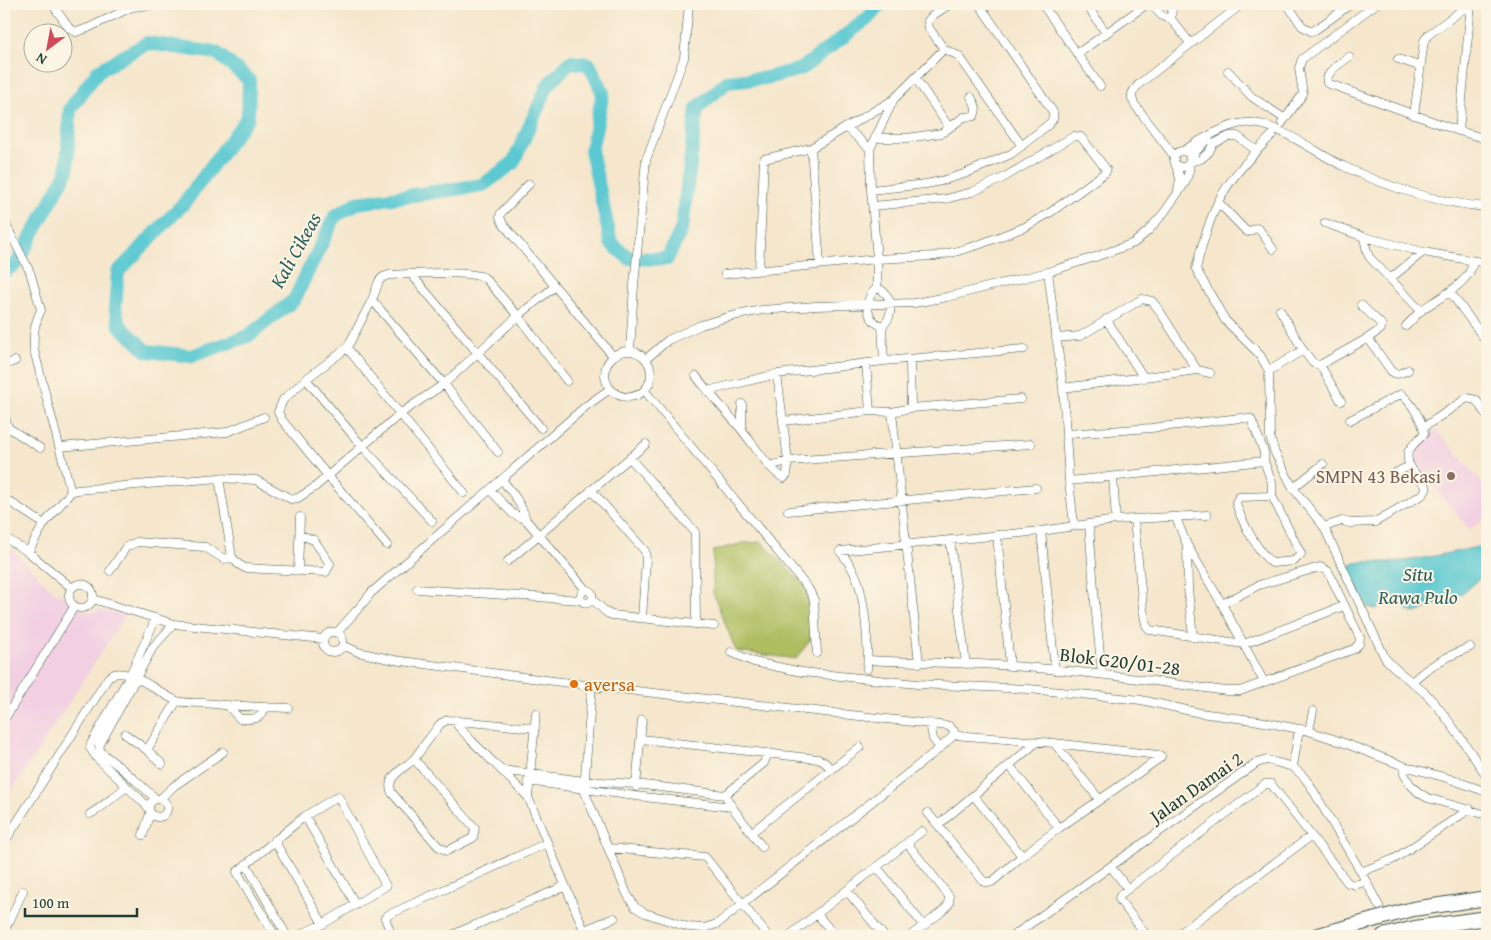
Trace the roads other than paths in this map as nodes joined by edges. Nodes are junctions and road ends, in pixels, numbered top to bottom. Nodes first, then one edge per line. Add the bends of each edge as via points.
1 (52, 4) edge
2 (160, 4) edge
3 (688, 4) edge
4 (950, 4) edge
5 (979, 4) edge
6 (1042, 4) edge
7 (1086, 4) edge
8 (1147, 4) edge
9 (1151, 4) edge
10 (1168, 4) edge
11 (1242, 4) edge
12 (1287, 4) edge
13 (1351, 4) edge
14 (1376, 4) edge
15 (1421, 4) edge
16 (1443, 4) edge
17 (1471, 4) edge
18 (1341, 7) edge
19 (1171, 19) junction
20 (1106, 33) junction
21 (1190, 43) junction
22 (944, 50) junction
23 (1077, 54) junction
24 (1349, 57) dead end
25 (1398, 59) dead end
26 (1419, 66) junction
27 (1228, 71) dead end
28 (916, 79) junction
29 (1100, 86) dead end
30 (971, 97) dead end
31 (893, 100) junction
32 (1414, 115) junction
33 (846, 127) junction
34 (949, 128) junction
35 (1459, 131) junction
36 (1212, 135) junction
37 (1272, 135) dead end
38 (875, 138) junction
39 (1487, 139) edge
40 (1022, 146) junction
41 (811, 148) junction
42 (870, 148) junction
43 (1183, 151) junction
44 (1257, 151) junction
45 (1174, 156) junction
46 (1190, 160) junction
47 (1176, 166) junction
48 (529, 184) dead end
49 (871, 190) junction
50 (1177, 195) junction
51 (1218, 202) junction
52 (873, 206) junction
53 (1487, 207) edge
54 (4, 221) edge
55 (1325, 223) dead end
56 (1364, 237) junction
57 (1273, 249) dead end
58 (1423, 252) junction
59 (877, 260) junction
60 (1473, 261) junction
61 (1487, 263) edge
62 (820, 264) junction
63 (760, 270) junction
64 (1048, 272) junction
65 (411, 274) junction
66 (726, 274) dead end
67 (1391, 278) junction
68 (554, 287) junction
69 (877, 288) junction
70 (1450, 292) junction
71 (372, 300) junction
72 (868, 305) junction
73 (890, 305) junction
74 (1360, 305) dead end
75 (1280, 310) dead end
76 (1421, 311) junction
77 (518, 316) junction
78 (1106, 319) junction
79 (882, 326) junction
80 (1406, 326) dead end
81 (1056, 338) junction
82 (1368, 338) junction
83 (1487, 342) edge
84 (347, 348) junction
85 (1024, 349) dead end
86 (1303, 350) junction
87 (630, 351) junction
88 (478, 353) junction
89 (613, 356) junction
90 (646, 359) junction
91 (910, 360) junction
92 (15, 361) dead end
93 (884, 361) junction
94 (866, 364) junction
95 (4, 365) edge
96 (1320, 365) junction
97 (1197, 370) junction
98 (1408, 370) dead end
99 (1269, 371) junction
100 (1210, 373) dead end
101 (777, 374) junction
102 (696, 376) dead end
103 (1144, 378) junction
104 (306, 379) junction
105 (567, 381) dead end
106 (444, 384) junction
107 (1063, 388) junction
108 (610, 389) junction
109 (645, 390) junction
110 (707, 391) junction
111 (1021, 399) dead end
112 (1341, 401) dead end
113 (742, 404) dead end
114 (911, 408) junction
115 (870, 411) junction
116 (892, 412) junction
117 (1485, 413) dead end
118 (4, 414) edge
119 (400, 414) junction
120 (264, 417) dead end
121 (1350, 420) dead end
122 (783, 421) junction
123 (6, 426) edge
124 (1424, 427) junction
125 (541, 428) dead end
126 (742, 430) junction
127 (1067, 434) junction
128 (646, 444) dead end
129 (1030, 444) dead end
130 (362, 446) junction
131 (60, 447) junction
132 (40, 448) dead end
133 (498, 452) dead end
134 (897, 454) junction
135 (630, 458) junction
136 (788, 461) junction
137 (1264, 462) junction
138 (1323, 464) dead end
139 (769, 466) junction
140 (1411, 468) junction
141 (1397, 472) dead end
142 (328, 476) junction
143 (219, 478) junction
144 (1113, 478) junction
145 (502, 480) junction
146 (1070, 481) junction
147 (1036, 488) dead end
148 (1294, 488) junction
149 (490, 490) junction
150 (591, 490) junction
151 (71, 492) junction
152 (464, 493) dead end
153 (515, 496) junction
154 (1272, 496) junction
155 (4, 498) edge
156 (901, 500) junction
157 (504, 505) junction
158 (788, 511) dead end
159 (1207, 515) dead end
160 (300, 516) dead end
161 (1176, 518) junction
162 (526, 520) junction
163 (1116, 520) junction
164 (1134, 520) junction
165 (432, 522) dead end
166 (44, 524) junction
167 (1089, 524) junction
168 (1074, 525) junction
169 (1324, 527) junction
170 (1041, 531) junction
171 (300, 535) junction
172 (539, 535) junction
173 (997, 535) junction
174 (4, 537) edge
175 (950, 540) junction
176 (906, 544) junction
177 (387, 545) dead end
178 (1187, 545) junction
179 (28, 552) junction
180 (232, 557) junction
181 (508, 561) dead end
182 (298, 571) junction
183 (110, 572) dead end
184 (72, 588) junction
185 (417, 589) dead end
186 (586, 590) junction
187 (93, 598) junction
188 (581, 600) junction
189 (593, 600) junction
190 (1222, 604) junction
191 (1344, 606) junction
192 (74, 607) junction
193 (156, 618) junction
194 (642, 618) junction
195 (174, 624) junction
196 (696, 624) junction
197 (714, 626) dead end
198 (337, 633) junction
199 (1193, 637) junction
200 (324, 639) junction
201 (1244, 644) junction
202 (343, 645) junction
203 (1470, 647) dead end
204 (731, 652) dead end
205 (817, 653) dead end
206 (868, 660) junction
207 (919, 663) junction
208 (966, 664) junction
209 (1010, 665) junction
210 (867, 669) dead end
211 (1055, 670) junction
212 (1102, 674) junction
213 (133, 677) junction
214 (1412, 681) junction
215 (1264, 682) junction
216 (592, 686) junction
217 (177, 701) junction
218 (227, 705) junction
219 (266, 707) junction
220 (288, 708) dead end
221 (1312, 711) dead end
222 (536, 713) dead end
223 (4, 720) edge
224 (455, 720) junction
225 (642, 720) dead end
226 (930, 723) junction
227 (534, 728) junction
228 (1301, 729) junction
229 (1309, 731) junction
230 (125, 734) dead end
231 (954, 735) junction
232 (641, 738) junction
233 (1037, 742) junction
234 (1054, 743) junction
235 (860, 747) dead end
236 (940, 748) junction
237 (147, 750) junction
238 (223, 752) dead end
239 (768, 753) junction
240 (414, 760) junction
241 (162, 764) dead end
242 (1010, 766) junction
243 (1404, 766) junction
244 (1293, 767) junction
245 (832, 769) junction
246 (502, 770) junction
247 (1487, 776) edge
248 (529, 777) junction
249 (584, 780) junction
250 (636, 784) junction
251 (127, 787) junction
252 (584, 790) junction
253 (1487, 792) edge
254 (725, 795) junction
255 (635, 796) junction
256 (974, 796) junction
257 (528, 797) junction
258 (158, 799) junction
259 (1100, 800) junction
260 (732, 806) junction
261 (1470, 809) junction
262 (149, 810) junction
263 (928, 813) dead end
264 (90, 814) dead end
265 (1487, 815) edge
266 (305, 816) junction
267 (938, 825) junction
268 (1059, 828) junction
269 (922, 831) dead end
270 (752, 832) junction
271 (143, 835) dead end
272 (1311, 836) junction
273 (274, 840) junction
274 (4, 843) edge
275 (547, 843) junction
276 (907, 843) junction
277 (762, 847) dead end
278 (609, 848) junction
279 (1022, 856) junction
280 (246, 864) junction
281 (877, 866) junction
282 (1111, 867) junction
283 (1361, 872) junction
284 (1367, 881) junction
285 (565, 886) junction
286 (1128, 889) junction
287 (847, 890) junction
288 (23, 891) dead end
289 (1487, 898) edge
290 (742, 904) junction
291 (356, 905) junction
292 (1379, 906) tunnel mouth
293 (817, 914) junction
294 (614, 918) dead end
295 (1487, 918) edge
296 (323, 924) junction
297 (924, 926) junction
298 (4, 930) edge
299 (584, 930) junction
300 (275, 936) edge
301 (287, 936) edge
302 (297, 936) edge
303 (392, 936) edge
304 (450, 936) edge
305 (570, 936) edge
306 (768, 936) edge
307 (789, 936) edge
308 (835, 936) edge
309 (884, 936) edge
310 (910, 936) edge
311 (1013, 936) edge
312 (1147, 936) edge
313 (1176, 936) edge
314 (1315, 936) edge
315 (1383, 936) edge

1 - 2 street via 69,28 79,32 132,7
3 - 87 street via 684,58 646,160
4 - 22 street via 928,22
5 - 40 street via 1054,116
6 - 23 street
7 - 20 street
8 - 20 street
9 - 19 street via 1162,16
10 - 19 street via 1172,9
11 - 21 street
12 - 18 street via 1302,26 1311,31
13 - 18 street
14 - 27 street via 1302,59 1298,68 1303,94 1284,121 1252,97
15 - 16 street
17 - 26 street via 1428,35
17 - 35 street
19 - 21 street
20 - 23 street
21 - 45 street via 1139,84 1132,96
22 - 28 street
22 - 40 street via 959,56
23 - 29 street
24 - 32 street via 1329,74 1327,83
25 - 26 street
26 - 32 street
28 - 31 street
28 - 34 street
30 - 34 street via 976,106 974,116 964,117
31 - 33 street
31 - 38 street
32 - 35 street
33 - 41 street
33 - 42 street
34 - 38 street via 907,138
35 - 39 street
36 - 43 street
36 - 46 street
36 - 53 street via 1244,123 1267,125 1346,167 1404,190 1439,200
37 - 44 street
38 - 42 street
40 - 49 street via 951,179
41 - 62 street
41 - 63 street via 764,159
42 - 49 street
43 - 45 street
43 - 46 street via 1188,153
44 - 46 street via 1238,136 1229,136 1214,144 1201,159
44 - 51 street via 1235,175
45 - 47 street
46 - 47 street via 1184,167
46 - 50 street via 1186,180
47 - 50 street via 1180,178
48 - 68 street via 500,217
49 - 52 street
50 - 64 street via 1134,243
51 - 57 street via 1246,231 1258,228
51 - 99 street via 1196,269 1225,320 1260,355
52 - 59 street
52 - 59 street via 946,199 972,192 1003,178 1074,136 1081,137 1106,170 1051,212 998,238 935,256
54 - 131 street via 30,272 41,310 33,335 34,350
55 - 56 street
56 - 58 street
56 - 67 street via 1368,255
58 - 60 street
58 - 67 street
59 - 62 street
59 - 69 street
60 - 61 street
60 - 70 street via 1468,275
62 - 63 street
63 - 66 street
64 - 73 street via 948,298
64 - 81 street
65 - 71 street via 383,277
65 - 77 street via 480,275
65 - 88 street
67 - 76 street
68 - 77 street
68 - 89 street
69 - 72 street via 870,295
69 - 73 street via 885,291
70 - 76 street
70 - 83 street
71 - 84 street
71 - 106 street
72 - 73 street
72 - 79 street via 872,321
72 - 90 street via 762,310 728,317 668,340
73 - 79 street via 888,320
74 - 82 street via 1382,327
75 - 86 street
76 - 80 street
77 - 88 street
77 - 105 street
78 - 81 street via 1080,336
78 - 97 street via 1142,299 1152,301
78 - 103 street
79 - 93 street
81 - 107 street
82 - 96 street
82 - 98 street via 1393,373
84 - 104 street
84 - 119 street
85 - 91 street
86 - 96 street via 1313,363
86 - 99 street
87 - 89 street
87 - 90 street
88 - 106 street
88 - 125 street
89 - 108 street via 604,376
90 - 109 street via 651,371
91 - 93 street
91 - 114 street
92 - 95 street
93 - 94 street
94 - 101 street
94 - 115 street
96 - 112 street
97 - 100 street
97 - 103 street
99 - 148 street via 1270,437
101 - 110 street
101 - 122 street
102 - 110 street
103 - 107 street
104 - 130 street
104 - 142 street via 283,400 278,412
106 - 119 street
106 - 133 street
107 - 127 street
108 - 109 street via 624,397 639,395
108 - 145 street
109 - 205 street via 808,588 814,600
110 - 126 street
111 - 114 street
113 - 126 street
114 - 116 street
115 - 116 street
115 - 122 street
116 - 134 street
117 - 124 street via 1476,400 1467,398
118 - 123 street
119 - 130 street
119 - 152 street
120 - 131 street via 226,432
121 - 124 street via 1401,394 1408,399
122 - 136 street
123 - 132 street
124 - 140 street via 1424,434 1409,450 1407,458
126 - 139 street
127 - 137 street via 1251,419 1264,452
127 - 146 street
128 - 135 street
129 - 134 street
130 - 142 street
130 - 165 street
131 - 151 street
134 - 136 street
134 - 156 street
135 - 150 street
135 - 196 street via 695,532
136 - 139 street
136 - 139 street via 785,478
137 - 144 street
137 - 154 street via 1272,483
138 - 148 street
140 - 141 street
140 - 169 street via 1426,486 1422,496 1375,522 1342,521
142 - 143 street via 298,498 291,499 256,480
142 - 177 street
143 - 151 street
143 - 180 street
144 - 146 street
144 - 163 street
145 - 149 street
145 - 153 street
146 - 168 street
147 - 156 street
148 - 169 street
149 - 157 street
149 - 198 street via 372,593
150 - 172 street
150 - 194 street via 645,551
151 - 166 street
153 - 157 street
153 - 162 street
154 - 154 street via 1301,554 1294,561 1272,563 1266,560 1238,511 1236,502 1239,497
155 - 166 street
156 - 158 street
156 - 176 street
157 - 162 street
159 - 161 street
160 - 171 street
161 - 164 street
161 - 178 street
162 - 172 street
163 - 164 street
163 - 167 street
164 - 199 street via 1147,628
166 - 179 street
167 - 168 street
167 - 212 street
168 - 170 street
169 - 214 street via 1384,658
170 - 173 street
170 - 211 street
171 - 182 street
171 - 182 street via 314,540 330,564 326,572
172 - 181 street
172 - 186 street
173 - 175 street
173 - 209 street
174 - 179 street
175 - 176 street
175 - 208 street
176 - 206 street via 840,551 858,581
176 - 207 street
178 - 190 street
178 - 199 street
179 - 184 street
180 - 182 street via 245,568
180 - 183 street via 224,559 205,546 137,542 126,547
184 - 187 street via 85,585 92,590
184 - 192 street via 68,598
185 - 188 street
186 - 188 street via 581,594
186 - 189 street via 592,593
187 - 192 street via 86,608
187 - 193 street
188 - 189 street via 588,603
189 - 194 street via 610,614
190 - 191 street via 1259,585 1320,567 1328,571
190 - 201 street
191 - 201 street
191 - 215 street, Blok G20/01-28 via 1360,638 1354,649
192 - 223 street
193 - 195 street
193 - 213 street
194 - 196 street
195 - 200 street
195 - 213 street via 153,647
196 - 197 street
198 - 200 street via 332,632
198 - 202 street
199 - 201 street
200 - 202 street via 330,651 338,651
201 - 215 street
202 - 216 street via 394,660
203 - 214 street via 1433,665
204 - 228 street via 754,662 802,672 1141,700
206 - 207 street, Blok G20/01-28
206 - 210 street
207 - 208 street, Blok G20/01-28
208 - 209 street, Blok G20/01-28
209 - 211 street, Blok G20/01-28
211 - 212 street, Blok G20/01-28
212 - 215 street, Blok G20/01-28 via 1226,691 1245,690
213 - 217 street
213 - 251 street via 90,748
213 - 258 street via 99,748
213 - 274 street via 114,673 108,678
214 - 247 street via 1442,713
216 - 226 street
216 - 249 street
217 - 218 street
217 - 237 street
218 - 219 street
218 - 219 street via 240,719 256,719
219 - 220 street
221 - 229 street
222 - 227 street
224 - 227 street
224 - 240 street via 440,724
224 - 246 street
225 - 232 street
226 - 231 street via 949,726
226 - 236 street via 933,739
227 - 248 street
228 - 229 street
228 - 244 street
229 - 243 street
230 - 237 street
231 - 233 street
231 - 236 street
232 - 239 street
232 - 250 street
233 - 234 street
233 - 242 street
234 - 259 street
234 - 259 street via 1161,756
235 - 245 street
236 - 290 street
237 - 241 street
238 - 258 street
239 - 245 street via 818,759
239 - 254 street via 764,763
240 - 240 street via 475,828 473,838 447,851 438,846 392,793 392,778
242 - 256 street
242 - 268 street
243 - 253 street
243 - 261 street via 1404,774 1419,793
244 - 282 street, Jalan Damai 2 via 1267,760 1258,763
244 - 283 street via 1310,785
245 - 270 street
246 - 248 street
246 - 257 street
248 - 249 street
248 - 252 street
248 - 257 street
249 - 250 street
249 - 252 street
250 - 254 street
250 - 255 street
251 - 262 street
251 - 264 street
252 - 255 street
252 - 278 street
254 - 260 street
255 - 260 street
256 - 267 street
256 - 279 street
257 - 275 street
258 - 262 street via 150,802
258 - 262 street via 166,804 165,814 158,817
259 - 268 street
260 - 270 street
261 - 265 street
261 - 283 street via 1394,859
262 - 271 street
263 - 267 street
266 - 273 street
266 - 291 street
266 - 291 street via 338,796 386,886
267 - 279 street via 984,882 992,882
268 - 279 street
269 - 276 street
270 - 277 street
272 - 284 street via 1348,883 1355,886
272 - 286 street via 1271,784 1265,784
272 - 313 street
273 - 280 street
273 - 296 street
275 - 285 street
275 - 303 street via 388,915 385,918
276 - 281 street
276 - 297 street via 950,896 944,910
278 - 290 street via 703,856
278 - 290 street via 627,894 635,907 645,913 688,927 704,928 717,924
280 - 300 street via 236,872
280 - 301 street
281 - 287 street
281 - 297 street
282 - 286 street
282 - 311 street, Jalan Damai 2
283 - 284 street
284 - 292 street
285 - 299 street
285 - 304 street
286 - 312 street via 1120,898
287 - 293 street
287 - 309 street
288 - 298 street
289 - 314 highway via 1413,909
290 - 306 street
291 - 296 street
293 - 307 street
293 - 308 street
294 - 299 street
295 - 315 highway
296 - 302 street
297 - 310 street
299 - 305 street

